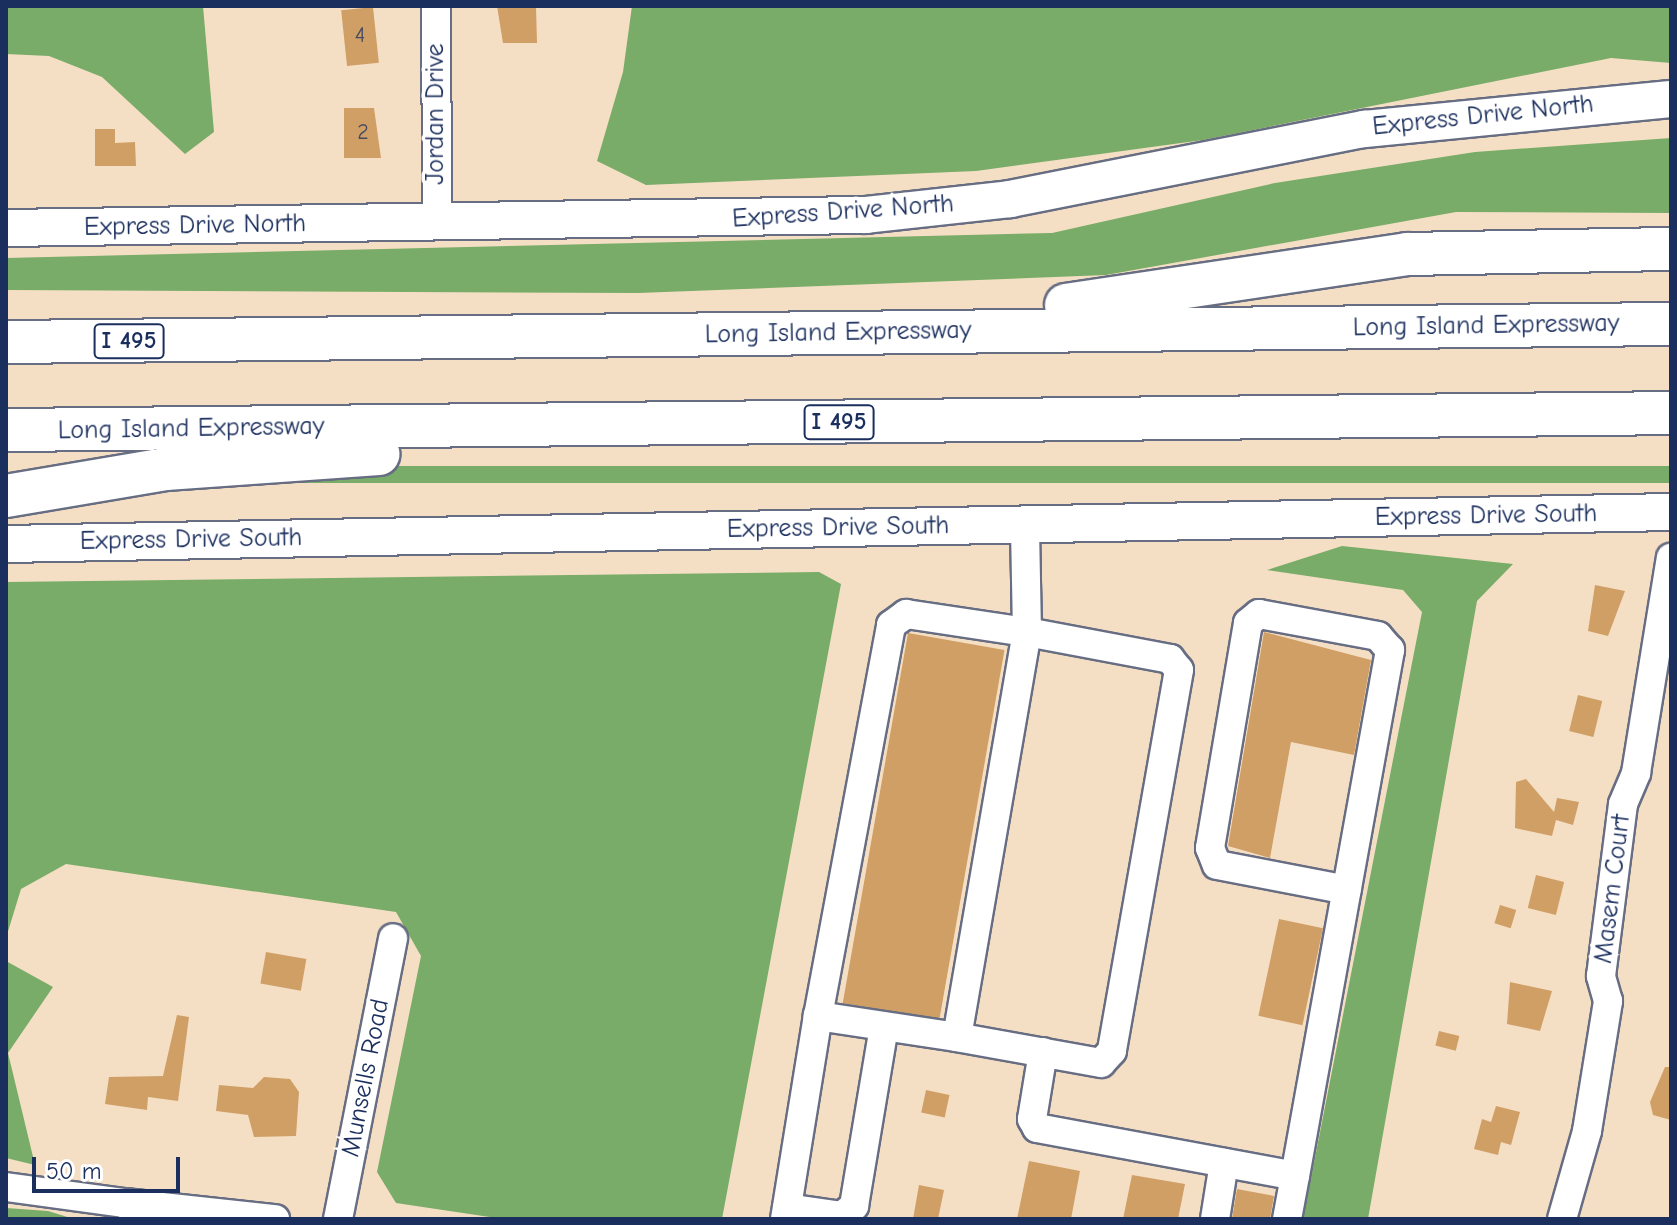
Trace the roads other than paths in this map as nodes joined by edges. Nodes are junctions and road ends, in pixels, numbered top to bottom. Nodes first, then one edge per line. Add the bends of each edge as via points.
1 (436, 6) edge
2 (1671, 99) edge
3 (437, 222) junction
4 (6, 228) edge
5 (1671, 249) edge
6 (1671, 324) edge
7 (884, 332) junction
8 (6, 342) edge
9 (1671, 413) edge
10 (846, 422) junction
11 (6, 430) edge
12 (6, 496) edge
13 (1671, 512) edge
14 (1025, 524) junction
15 (6, 544) edge
16 (1671, 558) edge
17 (1027, 632) junction
18 (1347, 890) junction
19 (393, 938) dead end
20 (818, 1016) junction
21 (884, 1026) junction
22 (957, 1037) junction
23 (1043, 1052) junction
24 (1224, 1163) junction
25 (1295, 1176) junction
26 (6, 1187) edge
27 (133, 1211) edge
28 (786, 1214) edge
29 (275, 1219) edge
30 (338, 1219) edge
31 (1215, 1219) edge
32 (1287, 1219) edge
33 (1562, 1219) edge

1 - 3 street, Jordan Drive
2 - 3 main road, Express Drive North via 1395,124 1010,199 866,215
3 - 4 main road, Express Drive North
5 - 7 highway via 1407,254 1119,301 957,311
6 - 7 highway, Long Island Expressway / I 495
7 - 8 highway, Long Island Expressway / I 495
9 - 10 highway, Long Island Expressway / I 495
10 - 11 highway, Long Island Expressway / I 495
10 - 12 highway via 636,446 213,464
13 - 14 main road, Express Drive South
14 - 15 main road, Express Drive South
14 - 17 street
16 - 33 street, Masem Court via 1636,773 1623,804 1592,1102
17 - 20 street via 906,614 891,625
17 - 22 street
17 - 23 street via 1170,659 1179,670 1112,1051 1101,1063
18 - 18 street via 1390,650 1378,636 1259,614 1248,623 1210,848 1217,865
18 - 25 street
19 - 30 street, Munsells Road
20 - 21 street
20 - 28 street
21 - 22 street
21 - 28 street via 854,1206 842,1216
22 - 23 street
23 - 24 street via 1032,1119 1037,1128
24 - 25 street
24 - 31 street
25 - 32 street
26 - 27 street
27 - 29 street via 168,1202

